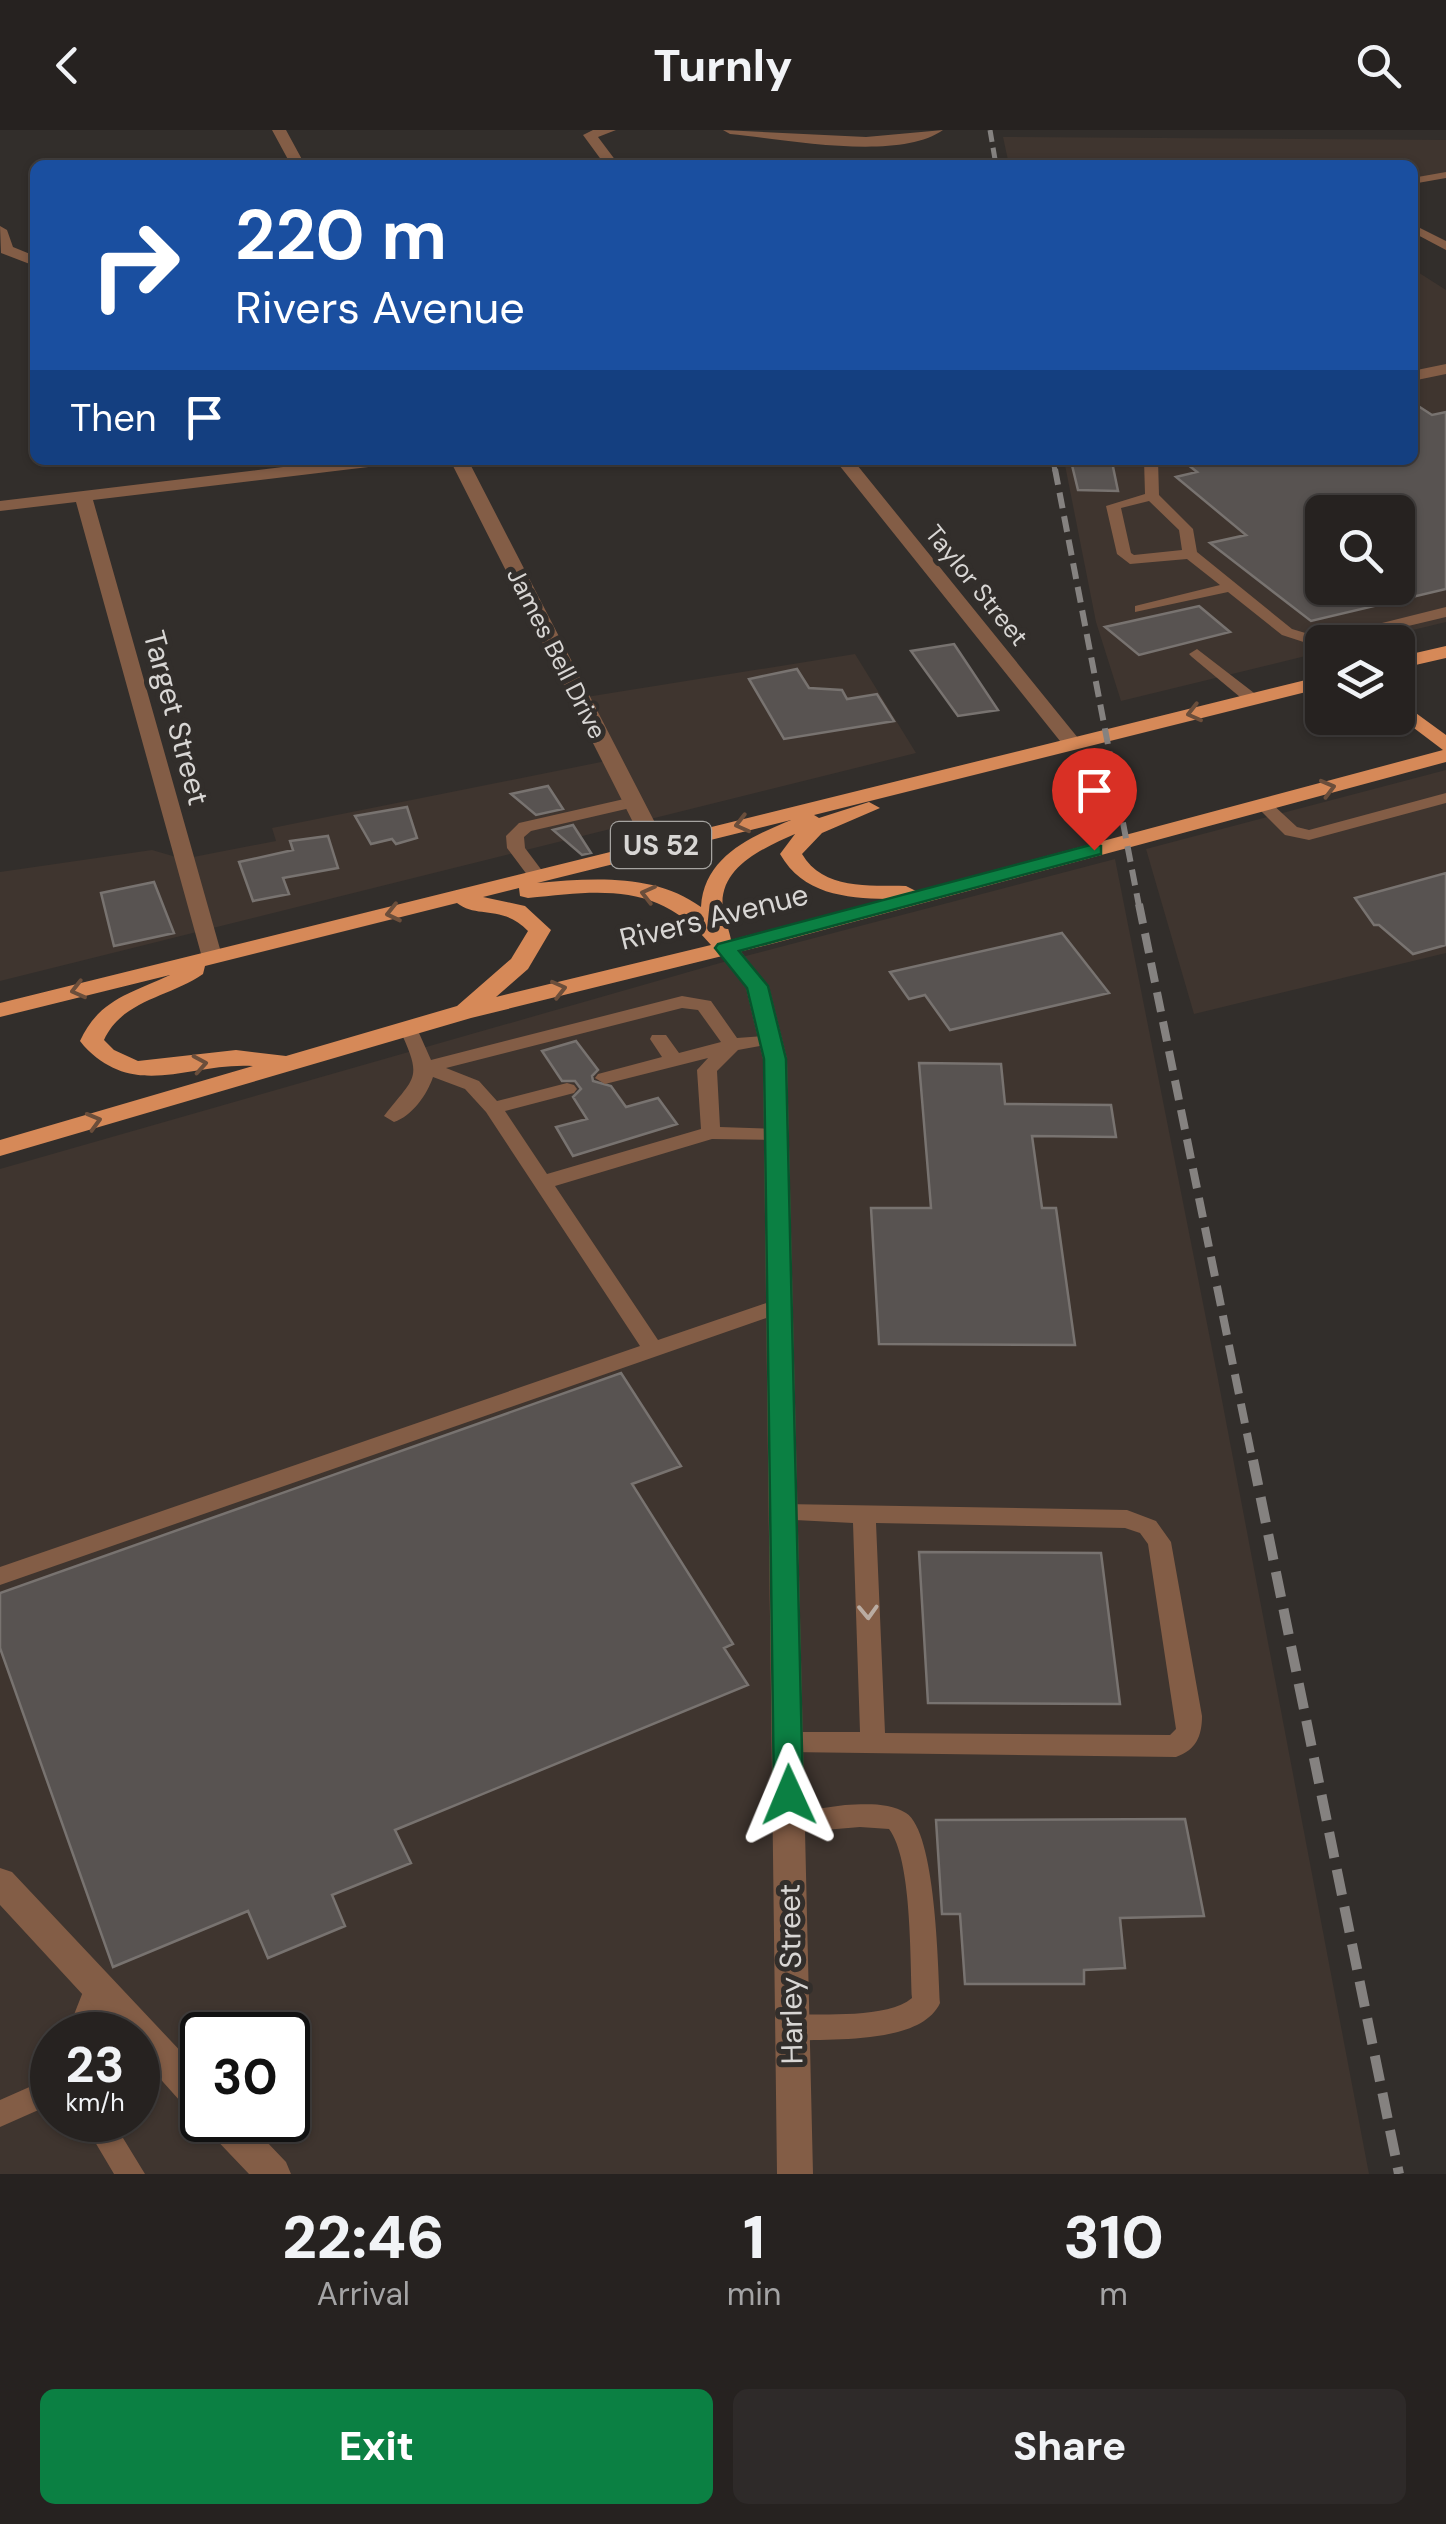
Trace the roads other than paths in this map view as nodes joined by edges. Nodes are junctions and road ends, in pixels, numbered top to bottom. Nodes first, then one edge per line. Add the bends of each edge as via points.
1 (279, 130) edge
2 (609, 130) edge
3 (730, 130) edge
4 (936, 130) edge
5 (295, 160) edge
6 (608, 160) edge
7 (1446, 176) edge
8 (1418, 181) edge
9 (0, 230) edge
10 (1418, 231) edge
11 (1446, 246) edge
12 (30, 259) edge
13 (1446, 370) edge
14 (1418, 375) edge
15 (342, 465) edge
16 (463, 465) edge
17 (848, 465) edge
18 (1151, 465) edge
19 (83, 496) junction
20 (1152, 496) junction
21 (0, 506) edge
22 (1190, 554) junction
23 (1231, 587) junction
24 (1140, 609) dead end
25 (1446, 612) edge
26 (1394, 625) edge
27 (1305, 638) edge
28 (1446, 652) edge
29 (1197, 654) dead end
30 (1415, 660) edge
31 (1305, 686) edge
32 (1252, 699) junction
33 (1415, 720) edge
34 (1072, 742) junction
35 (1446, 745) edge
36 (1446, 756) edge
37 (901, 784) junction
38 (1446, 798) edge
39 (834, 801) junction
40 (632, 802) junction
41 (1263, 805) junction
42 (505, 819) dead end
43 (515, 836) junction
44 (656, 846) junction
45 (538, 876) junction
46 (930, 894) junction
47 (439, 902) junction
48 (726, 948) junction
49 (211, 956) junction
50 (0, 1010) edge
51 (464, 1012) junction
52 (650, 1024) junction
53 (408, 1028) junction
54 (770, 1039) junction
55 (732, 1045) junction
56 (619, 1051) dead end
57 (674, 1060) junction
58 (295, 1061) junction
59 (426, 1067) junction
60 (633, 1071) junction
61 (531, 1076) dead end
62 (604, 1078) dead end
63 (567, 1089) dead end
64 (543, 1094) junction
65 (494, 1108) junction
66 (394, 1116) dead end
67 (710, 1133) junction
68 (777, 1135) junction
69 (0, 1148) edge
70 (545, 1182) junction
71 (781, 1305) junction
72 (653, 1350) junction
73 (784, 1513) junction
74 (864, 1514) junction
75 (0, 1576) edge
76 (788, 1742) junction
77 (873, 1743) junction
78 (789, 1822) junction
79 (0, 1882) edge
80 (98, 1988) junction
81 (89, 2012) edge
82 (792, 2028) junction
83 (180, 2076) edge
84 (30, 2100) edge
85 (0, 2114) edge
86 (110, 2142) edge
87 (243, 2142) edge
88 (130, 2174) edge
89 (273, 2174) edge
90 (795, 2174) edge

1 - 5 street
2 - 6 street via 590,134
3 - 4 street via 892,140
7 - 8 lane
9 - 12 street via 6,250
10 - 11 lane
13 - 14 street
15 - 19 street
16 - 40 street, James Bell Drive
17 - 34 street, Taylor Street
18 - 20 lane
19 - 21 street
19 - 49 street, Target Street
20 - 22 lane via 1186,529
20 - 22 lane via 1113,506 1124,554 1143,561
22 - 23 lane
23 - 24 lane
23 - 27 lane via 1287,632
25 - 26 lane
28 - 30 main road
29 - 32 lane
31 - 32 main road, US 52
32 -> 34 main road, US 52
33 - 35 main road
34 - 37 main road, US 52
41 -> 36 main road, Rivers Avenue
37 - 39 main road, US 52
37 - 46 main road via 869,808 818,825 799,838 791,854 805,877 830,886
38 - 41 lane via 1309,835 1291,831
39 -> 44 main road, US 52
39 - 48 main road via 814,818 745,851 719,874 710,914
40 - 43 lane via 541,821
40 - 44 street, James Bell Drive
41 - 46 main road, Rivers Avenue
42 - 43 lane
43 - 45 lane via 516,848
44 - 45 main road, US 52
45 - 47 main road, US 52
46 - 48 main road, Rivers Avenue
48 -> 47 main road via 682,904 648,892 582,887
47 -> 49 main road, US 52
47 - 51 main road via 503,904 529,916 540,930 522,963
51 -> 48 main road, Rivers Avenue
48 - 54 street, Harley Street via 758,986
49 -> 50 main road, US 52
49 -> 58 main road via 182,980 117,1004 97,1024 92,1042 105,1059 166,1070 232,1058
51 - 53 main road, Rivers Avenue
52 - 55 lane via 682,1002 704,1005
52 - 57 lane
52 - 59 lane
53 - 58 main road, Rivers Avenue
53 - 59 lane
54 - 55 lane
54 - 68 street, Harley Street
55 - 57 lane
55 - 67 lane via 707,1070
56 - 60 lane
57 - 60 lane
69 -> 58 main road, Rivers Avenue
59 - 65 lane via 472,1085
59 - 66 lane via 422,1089
60 - 62 lane
61 - 64 lane
63 - 64 lane
64 - 65 lane
65 - 70 lane
67 - 68 lane
67 - 70 lane
68 - 71 street, Harley Street
70 - 72 lane
71 - 72 lane
71 - 73 street, Harley Street
72 - 75 lane
73 - 74 lane
73 - 76 street, Harley Street
74 -> 77 lane
74 - 77 lane via 1128,1519 1148,1527 1159,1542 1190,1716 1190,1733 1176,1746
76 - 77 lane
76 - 78 street, Harley Street
78 - 82 street, Harley Street
78 - 82 lane via 880,1818 906,1829 926,2004 919,2014 896,2021
79 - 80 street
80 - 81 lane
80 - 83 street
82 - 90 street, Harley Street
84 - 85 lane
86 - 88 lane
87 - 89 street

